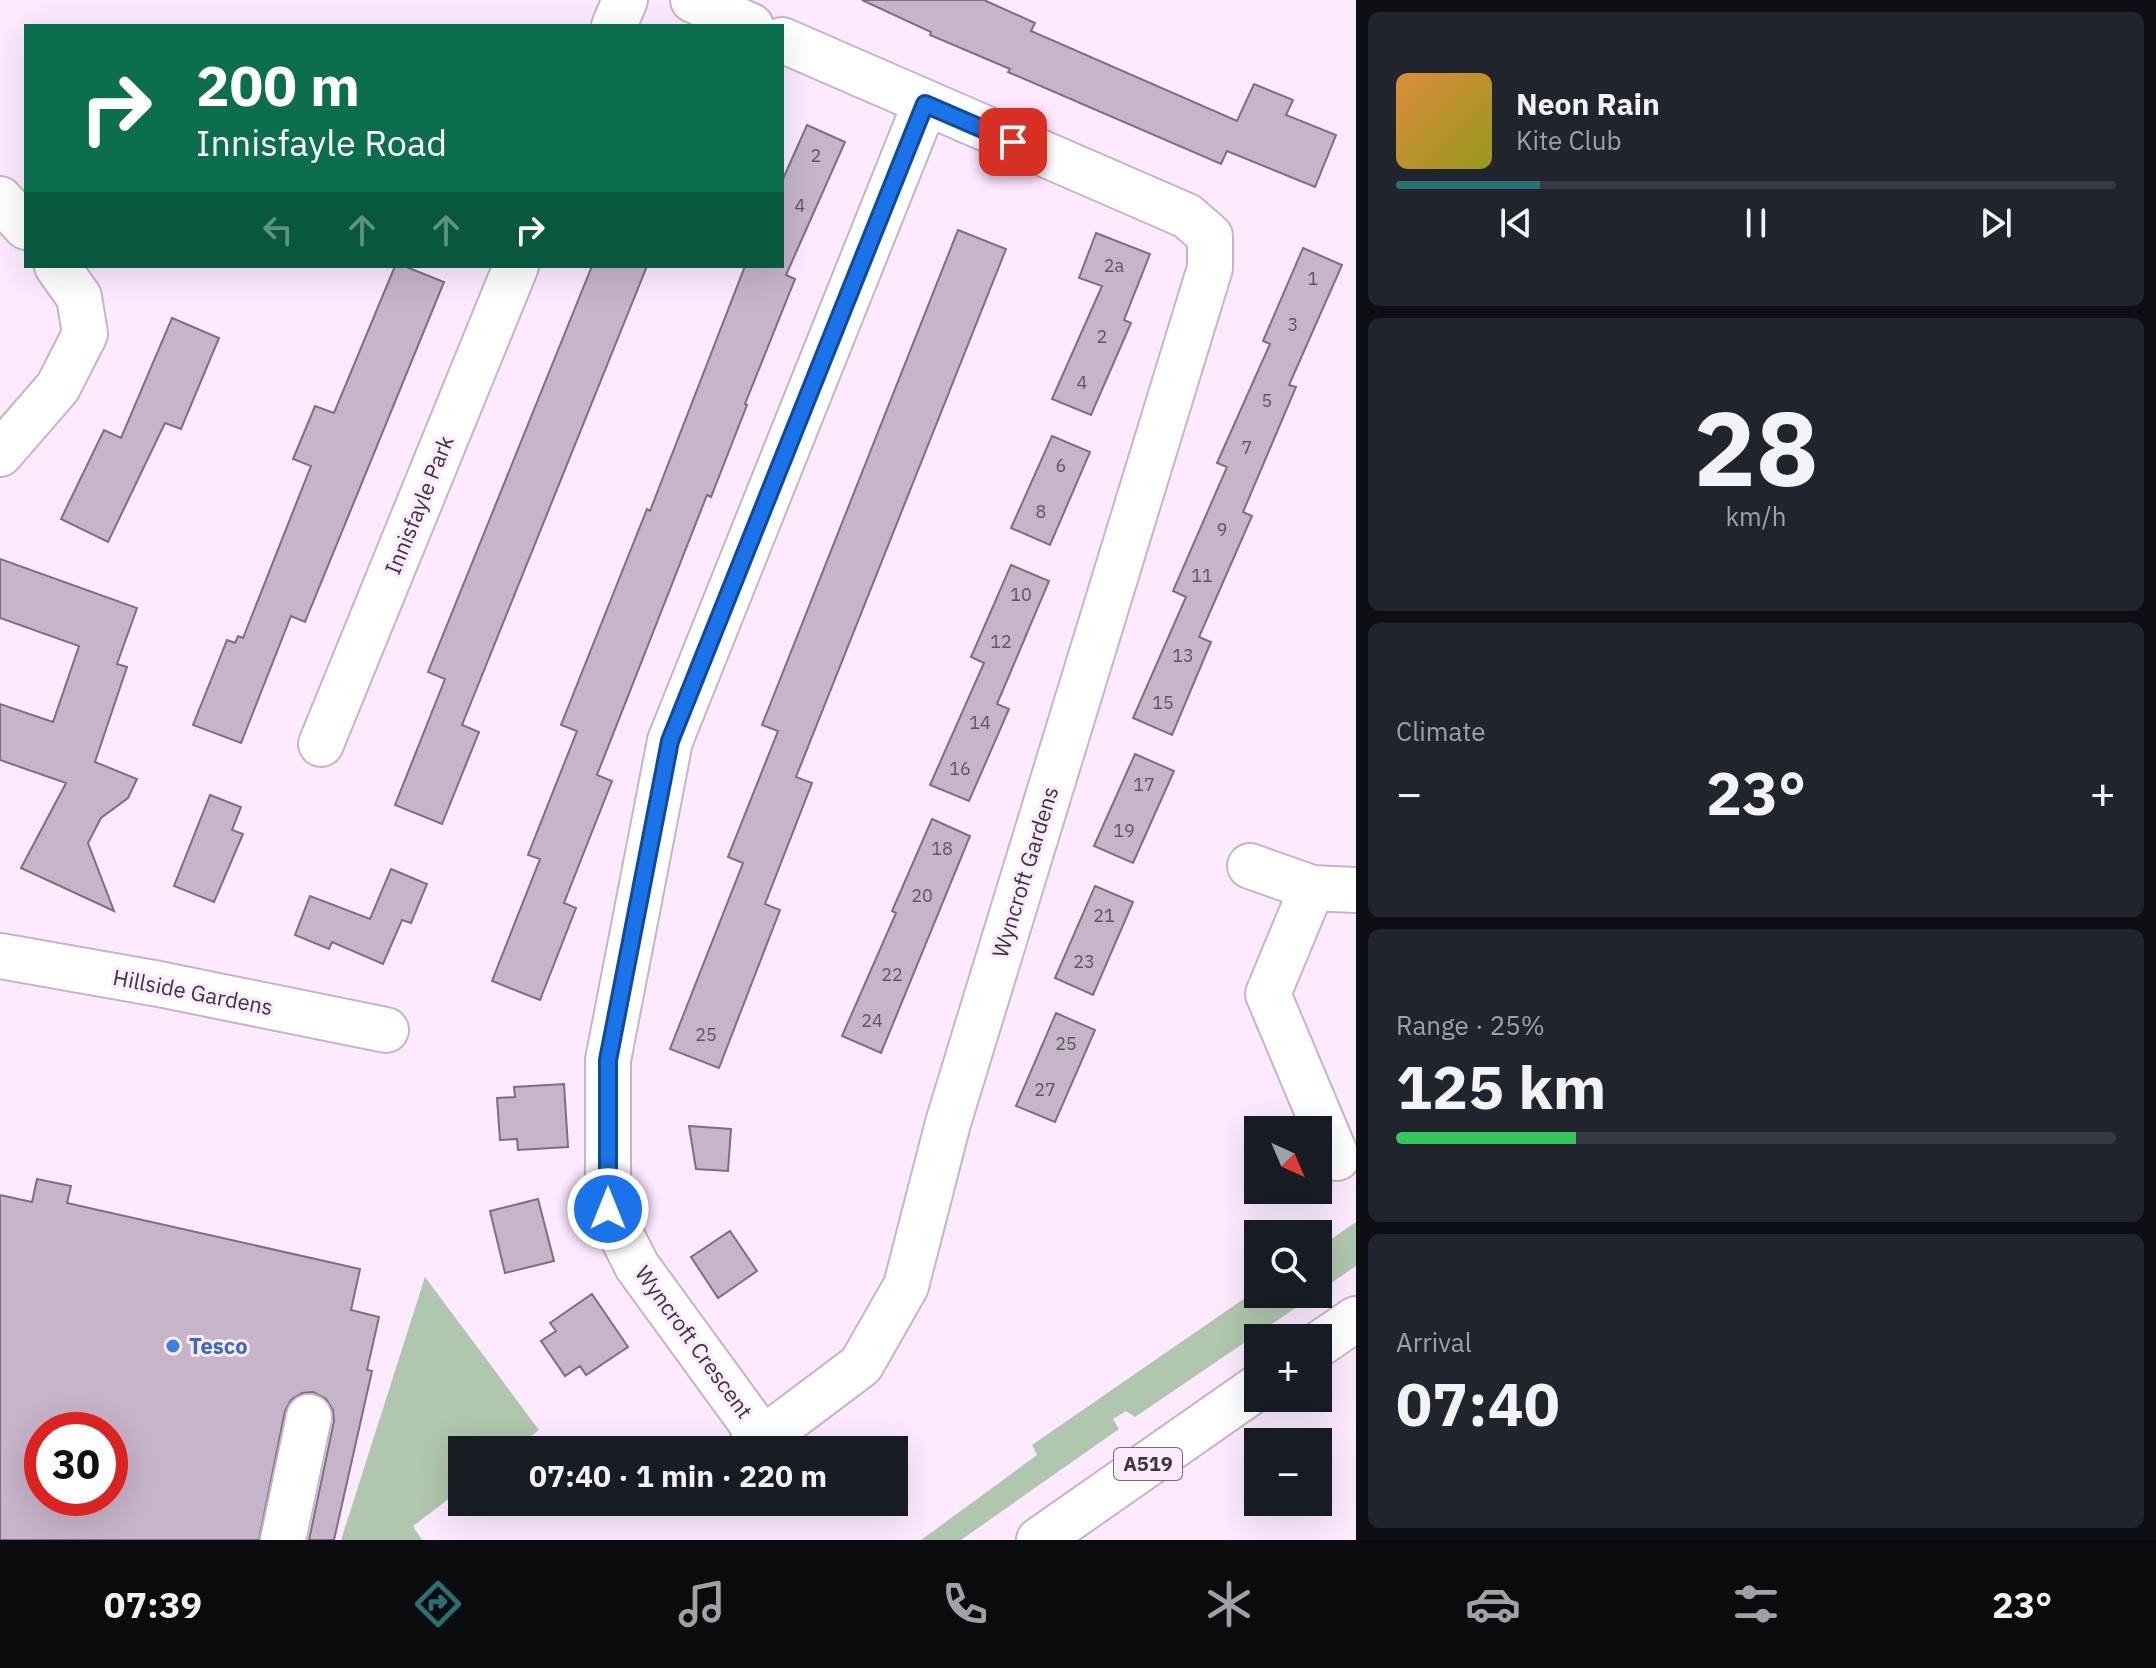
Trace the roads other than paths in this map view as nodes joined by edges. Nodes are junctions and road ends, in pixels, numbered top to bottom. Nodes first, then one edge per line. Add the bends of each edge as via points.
1 (625, 0) edge
2 (693, 0) edge
3 (615, 24) edge
4 (747, 24) edge
5 (784, 41) edge
6 (925, 104) junction
7 (0, 199) edge
8 (24, 225) edge
9 (58, 268) edge
10 (515, 268) edge
11 (0, 454) edge
12 (321, 744) dead end
13 (1250, 866) dead end
14 (1312, 888) junction
15 (1356, 890) edge
16 (0, 956) edge
17 (386, 1030) dead end
18 (1337, 1158) dead end
19 (1356, 1319) edge
20 (1332, 1335) edge
21 (1244, 1397) edge
22 (309, 1417) dead end
23 (751, 1436) edge
24 (767, 1436) edge
25 (283, 1540) edge
26 (1039, 1540) edge

1 - 3 street
2 - 4 street
5 - 6 street
6 - 23 street, Wyncroft Crescent via 670,741 608,1060 608,1209 637,1266
6 - 24 street, Wyncroft Gardens via 1187,216 1210,236 1210,268 948,1123 906,1286 861,1365
7 - 8 street
9 - 11 street via 79,297 85,334 58,387
10 - 12 street, Innisfayle Park
13 - 14 street
14 - 15 street
14 - 18 street via 1268,994
16 - 17 street, Hillside Gardens
19 - 20 street
21 - 26 street, A519
22 - 25 street

